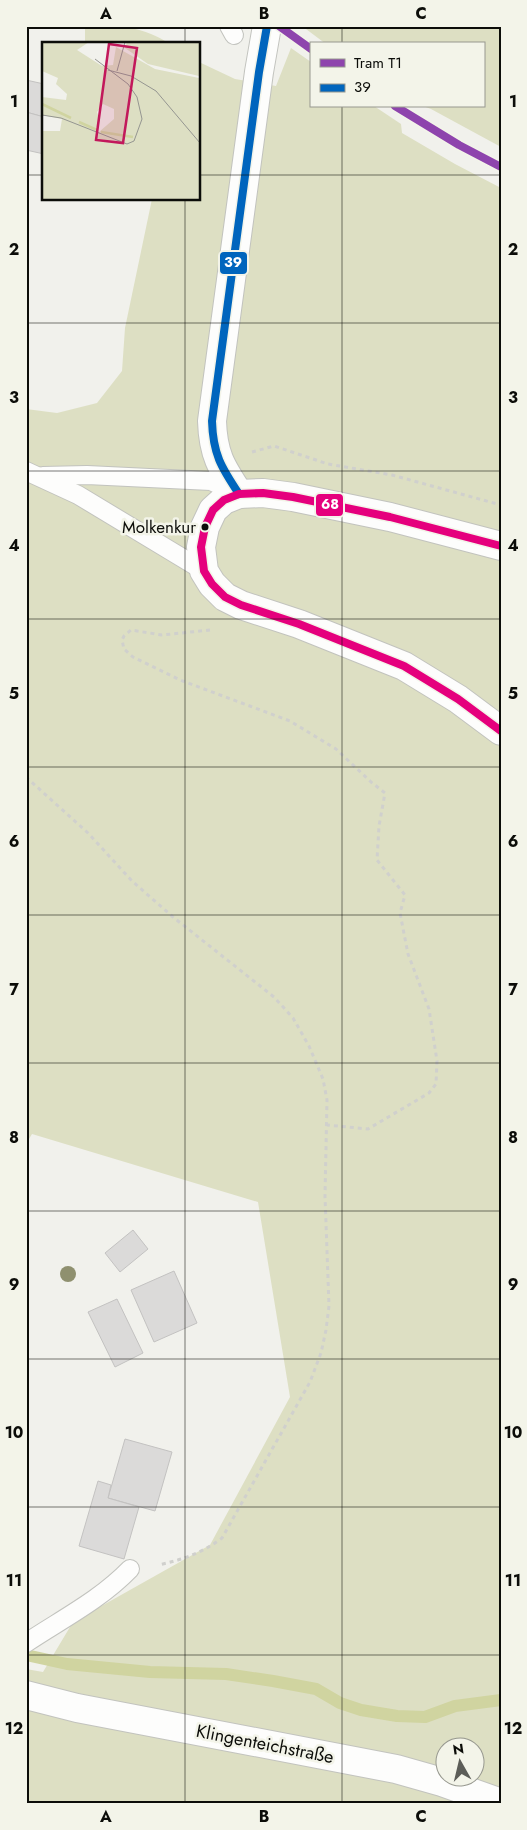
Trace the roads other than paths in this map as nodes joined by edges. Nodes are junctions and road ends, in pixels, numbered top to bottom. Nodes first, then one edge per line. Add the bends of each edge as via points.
1 (267, 26) edge
2 (32, 474) edge
3 (239, 494) junction
4 (501, 546) edge
5 (204, 571) junction
6 (501, 731) edge
7 (130, 1569) road end
8 (26, 1643) edge
9 (26, 1695) edge
10 (501, 1803) edge

1 - 3 street via 212,421 213,441 221,467
2 - 3 lane via 211,481
2 - 5 lane via 78,495
3 - 4 street via 292,497 390,517
3 - 5 street via 224,500 213,510 205,527 202,547
5 - 6 street via 225,597 404,666 458,699
7 - 8 lane via 85,1607
9 - 10 street, Klingenteichstraße via 77,1708 396,1769

